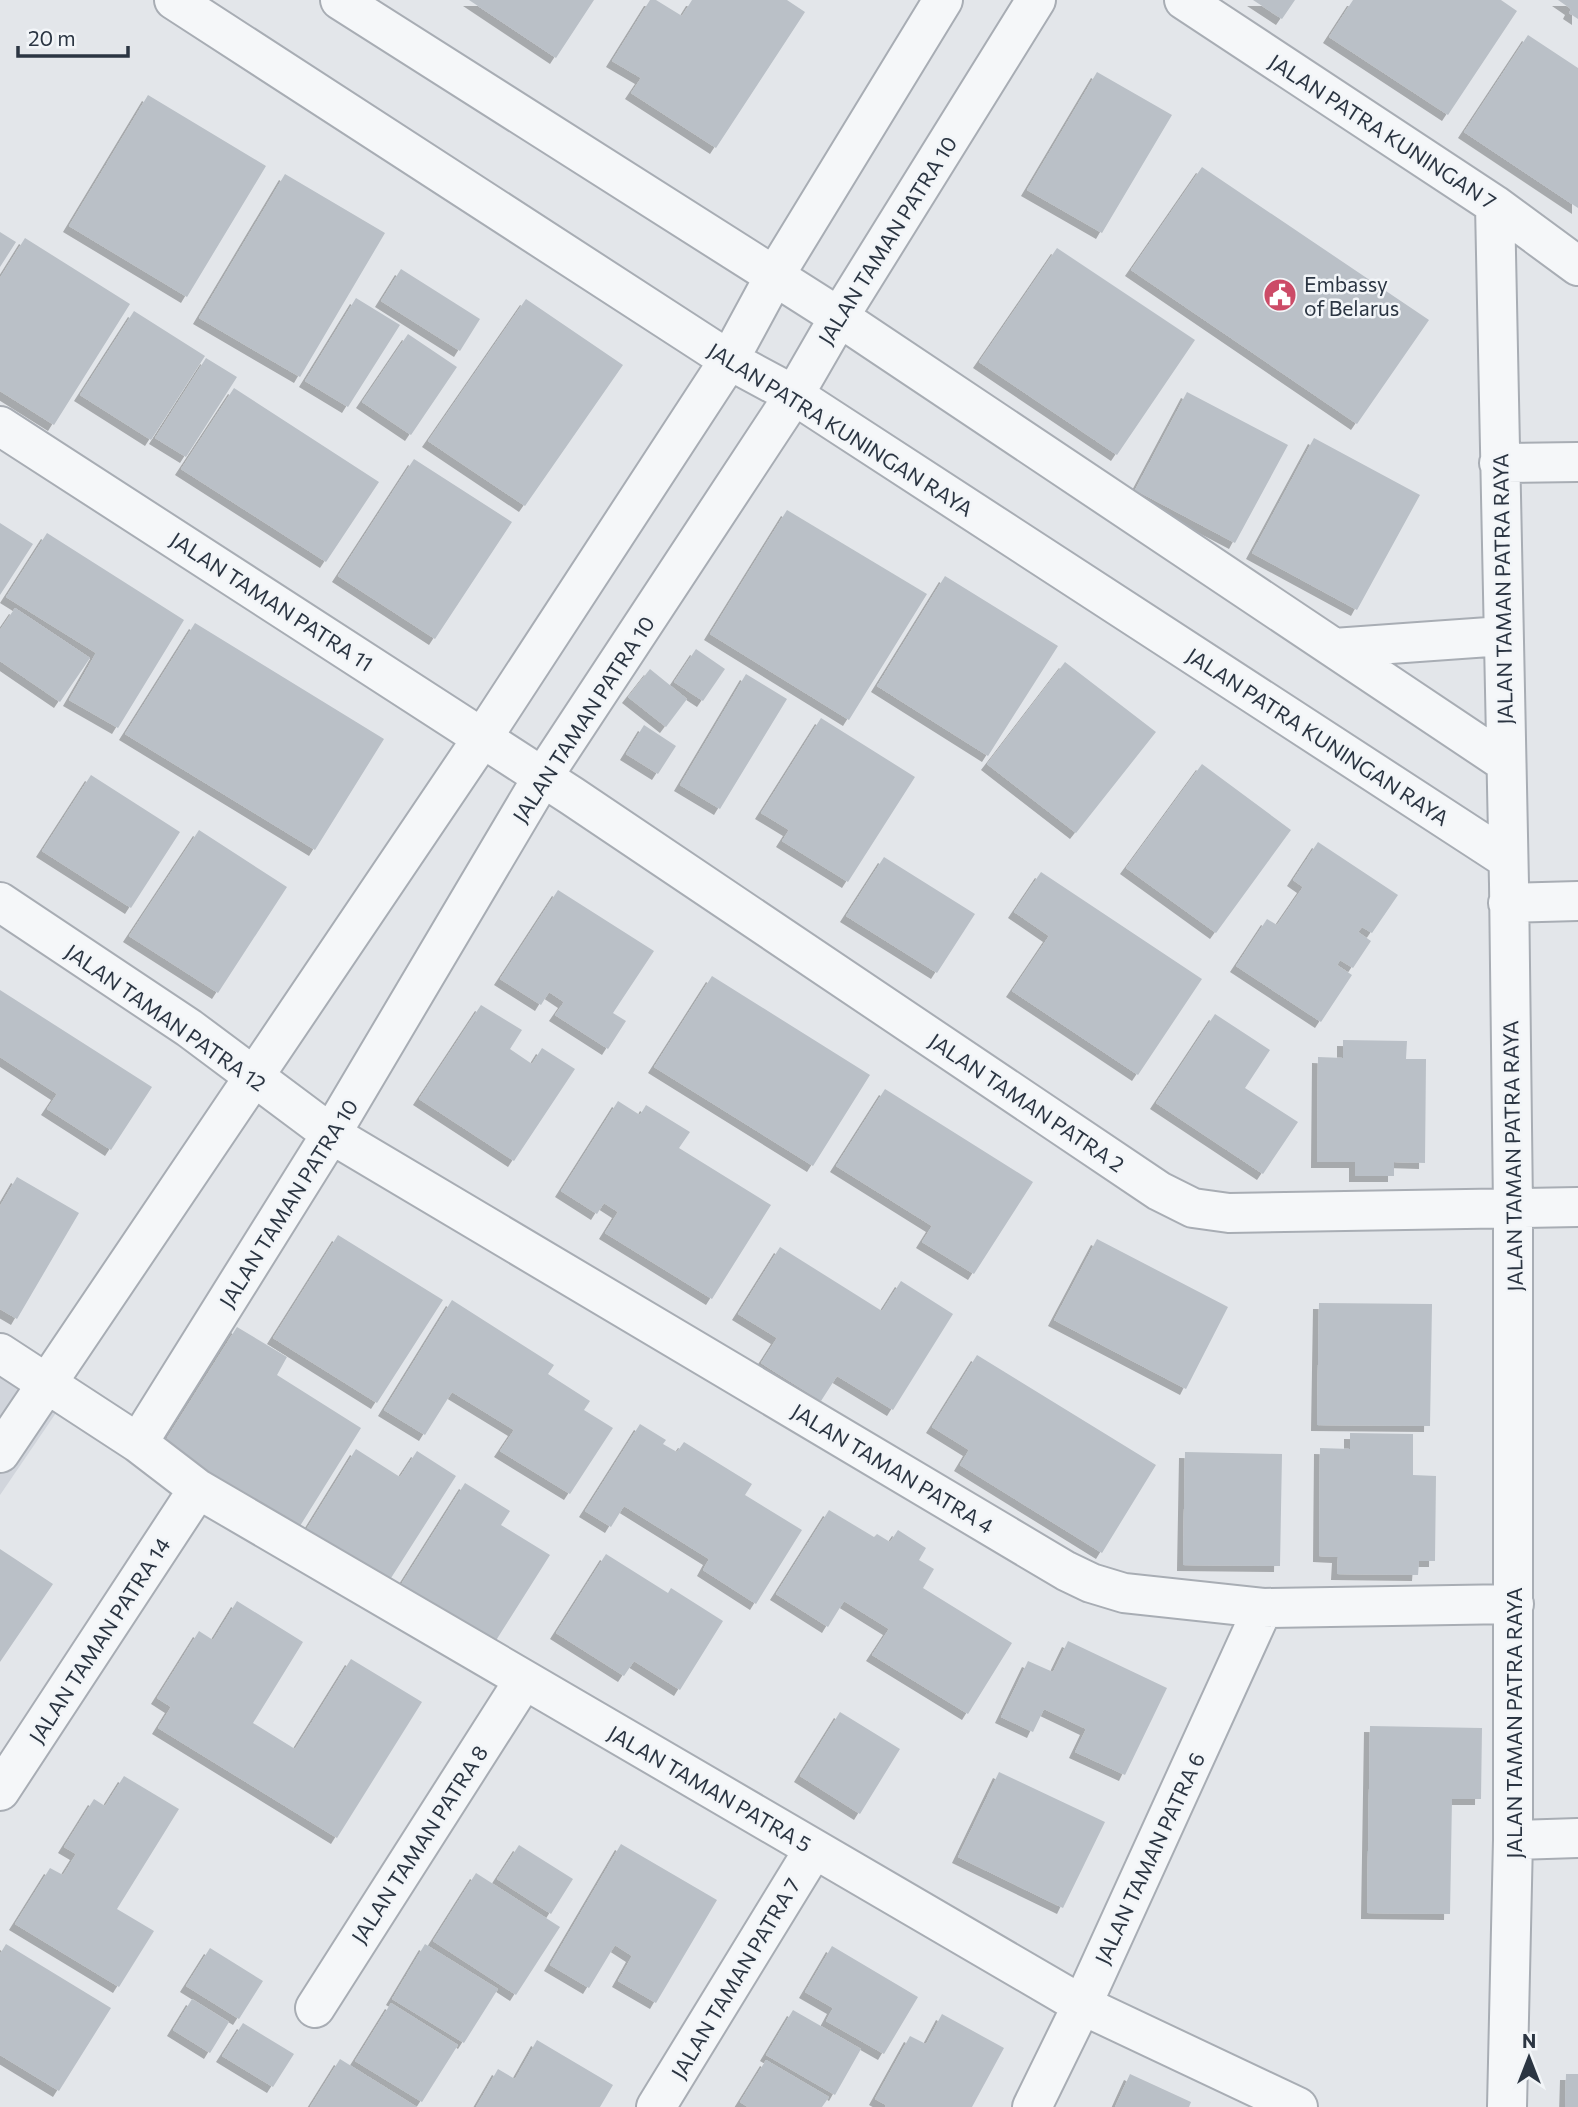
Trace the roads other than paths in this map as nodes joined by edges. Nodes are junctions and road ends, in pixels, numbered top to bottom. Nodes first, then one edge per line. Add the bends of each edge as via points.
1 (174, 0) edge
2 (341, 0) edge
3 (943, 0) edge
4 (1036, 0) edge
5 (1184, 0) edge
6 (1495, 205) junction
7 (1578, 266) edge
8 (775, 275) junction
9 (839, 317) junction
10 (729, 360) junction
11 (794, 395) junction
12 (0, 426) edge
13 (1578, 462) edge
14 (1499, 463) junction
15 (1503, 636) junction
16 (1335, 648) junction
17 (483, 737) junction
18 (1506, 763) junction
19 (542, 778) junction
20 (1507, 859) junction
21 (1578, 901) edge
22 (0, 902) edge
23 (1508, 903) junction
24 (253, 1077) junction
25 (331, 1134) junction
26 (1513, 1207) junction
27 (1578, 1207) edge
28 (0, 1353) edge
29 (47, 1383) junction
30 (138, 1443) junction
31 (0, 1453) edge
32 (198, 1489) junction
33 (1514, 1604) junction
34 (1263, 1608) junction
35 (524, 1680) junction
36 (0, 1791) edge
37 (1578, 1838) edge
38 (1513, 1840) junction
39 (814, 1849) junction
40 (1082, 2005) junction
41 (315, 2008) dead end
42 (656, 2107) edge
43 (1032, 2107) edge
44 (1298, 2107) edge
45 (1507, 2107) edge

1 - 10 street, JALAN PATRA KUNINGAN RAYA
2 - 8 street
3 - 8 street
4 - 9 street, JALAN TAMAN PATRA 10
5 - 6 street, JALAN PATRA KUNINGAN 7
6 - 7 street, JALAN PATRA KUNINGAN 7
6 - 14 street, JALAN TAMAN PATRA RAYA
8 - 9 street
8 - 10 street
9 - 11 street, JALAN TAMAN PATRA 10
9 - 16 street
10 - 11 street, JALAN PATRA KUNINGAN RAYA
10 - 17 street
11 - 19 street, JALAN TAMAN PATRA 10
11 - 20 street, JALAN PATRA KUNINGAN RAYA
12 - 17 street, JALAN TAMAN PATRA 11
13 - 14 street
14 - 15 street, JALAN TAMAN PATRA RAYA
15 - 16 street
15 - 18 street, JALAN TAMAN PATRA RAYA
16 - 18 street
17 - 19 street, JALAN TAMAN PATRA 11
17 - 24 street
18 - 20 street, JALAN TAMAN PATRA RAYA
19 - 25 street, JALAN TAMAN PATRA 10
19 - 26 street, JALAN TAMAN PATRA 2 via 1159,1191 1193,1208 1229,1213
20 - 23 street, JALAN TAMAN PATRA RAYA
21 - 23 street
22 - 24 street, JALAN TAMAN PATRA 12 via 189,1028
23 - 26 street, JALAN TAMAN PATRA RAYA
24 - 25 street, JALAN TAMAN PATRA 12
24 - 29 street
25 - 30 street, JALAN TAMAN PATRA 10
25 - 34 street, JALAN TAMAN PATRA 4 via 1066,1571 1124,1593
26 - 27 street, JALAN TAMAN PATRA 2
26 - 33 street, JALAN TAMAN PATRA RAYA
28 - 29 street, JALAN TAMAN PATRA 5
29 - 30 street, JALAN TAMAN PATRA 5
29 - 31 street
30 - 32 street, JALAN TAMAN PATRA 5
32 - 35 street, JALAN TAMAN PATRA 5
32 - 36 street, JALAN TAMAN PATRA 14
33 - 34 street, JALAN TAMAN PATRA 4
33 - 38 street, JALAN TAMAN PATRA RAYA
34 - 40 street, JALAN TAMAN PATRA 6
35 - 39 street, JALAN TAMAN PATRA 5
35 - 41 street, JALAN TAMAN PATRA 8
37 - 38 street
38 - 45 street, JALAN TAMAN PATRA RAYA
39 - 40 street, JALAN TAMAN PATRA 5
39 - 42 street, JALAN TAMAN PATRA 7
40 - 43 street, JALAN TAMAN PATRA 6
40 - 44 street, JALAN TAMAN PATRA 5

